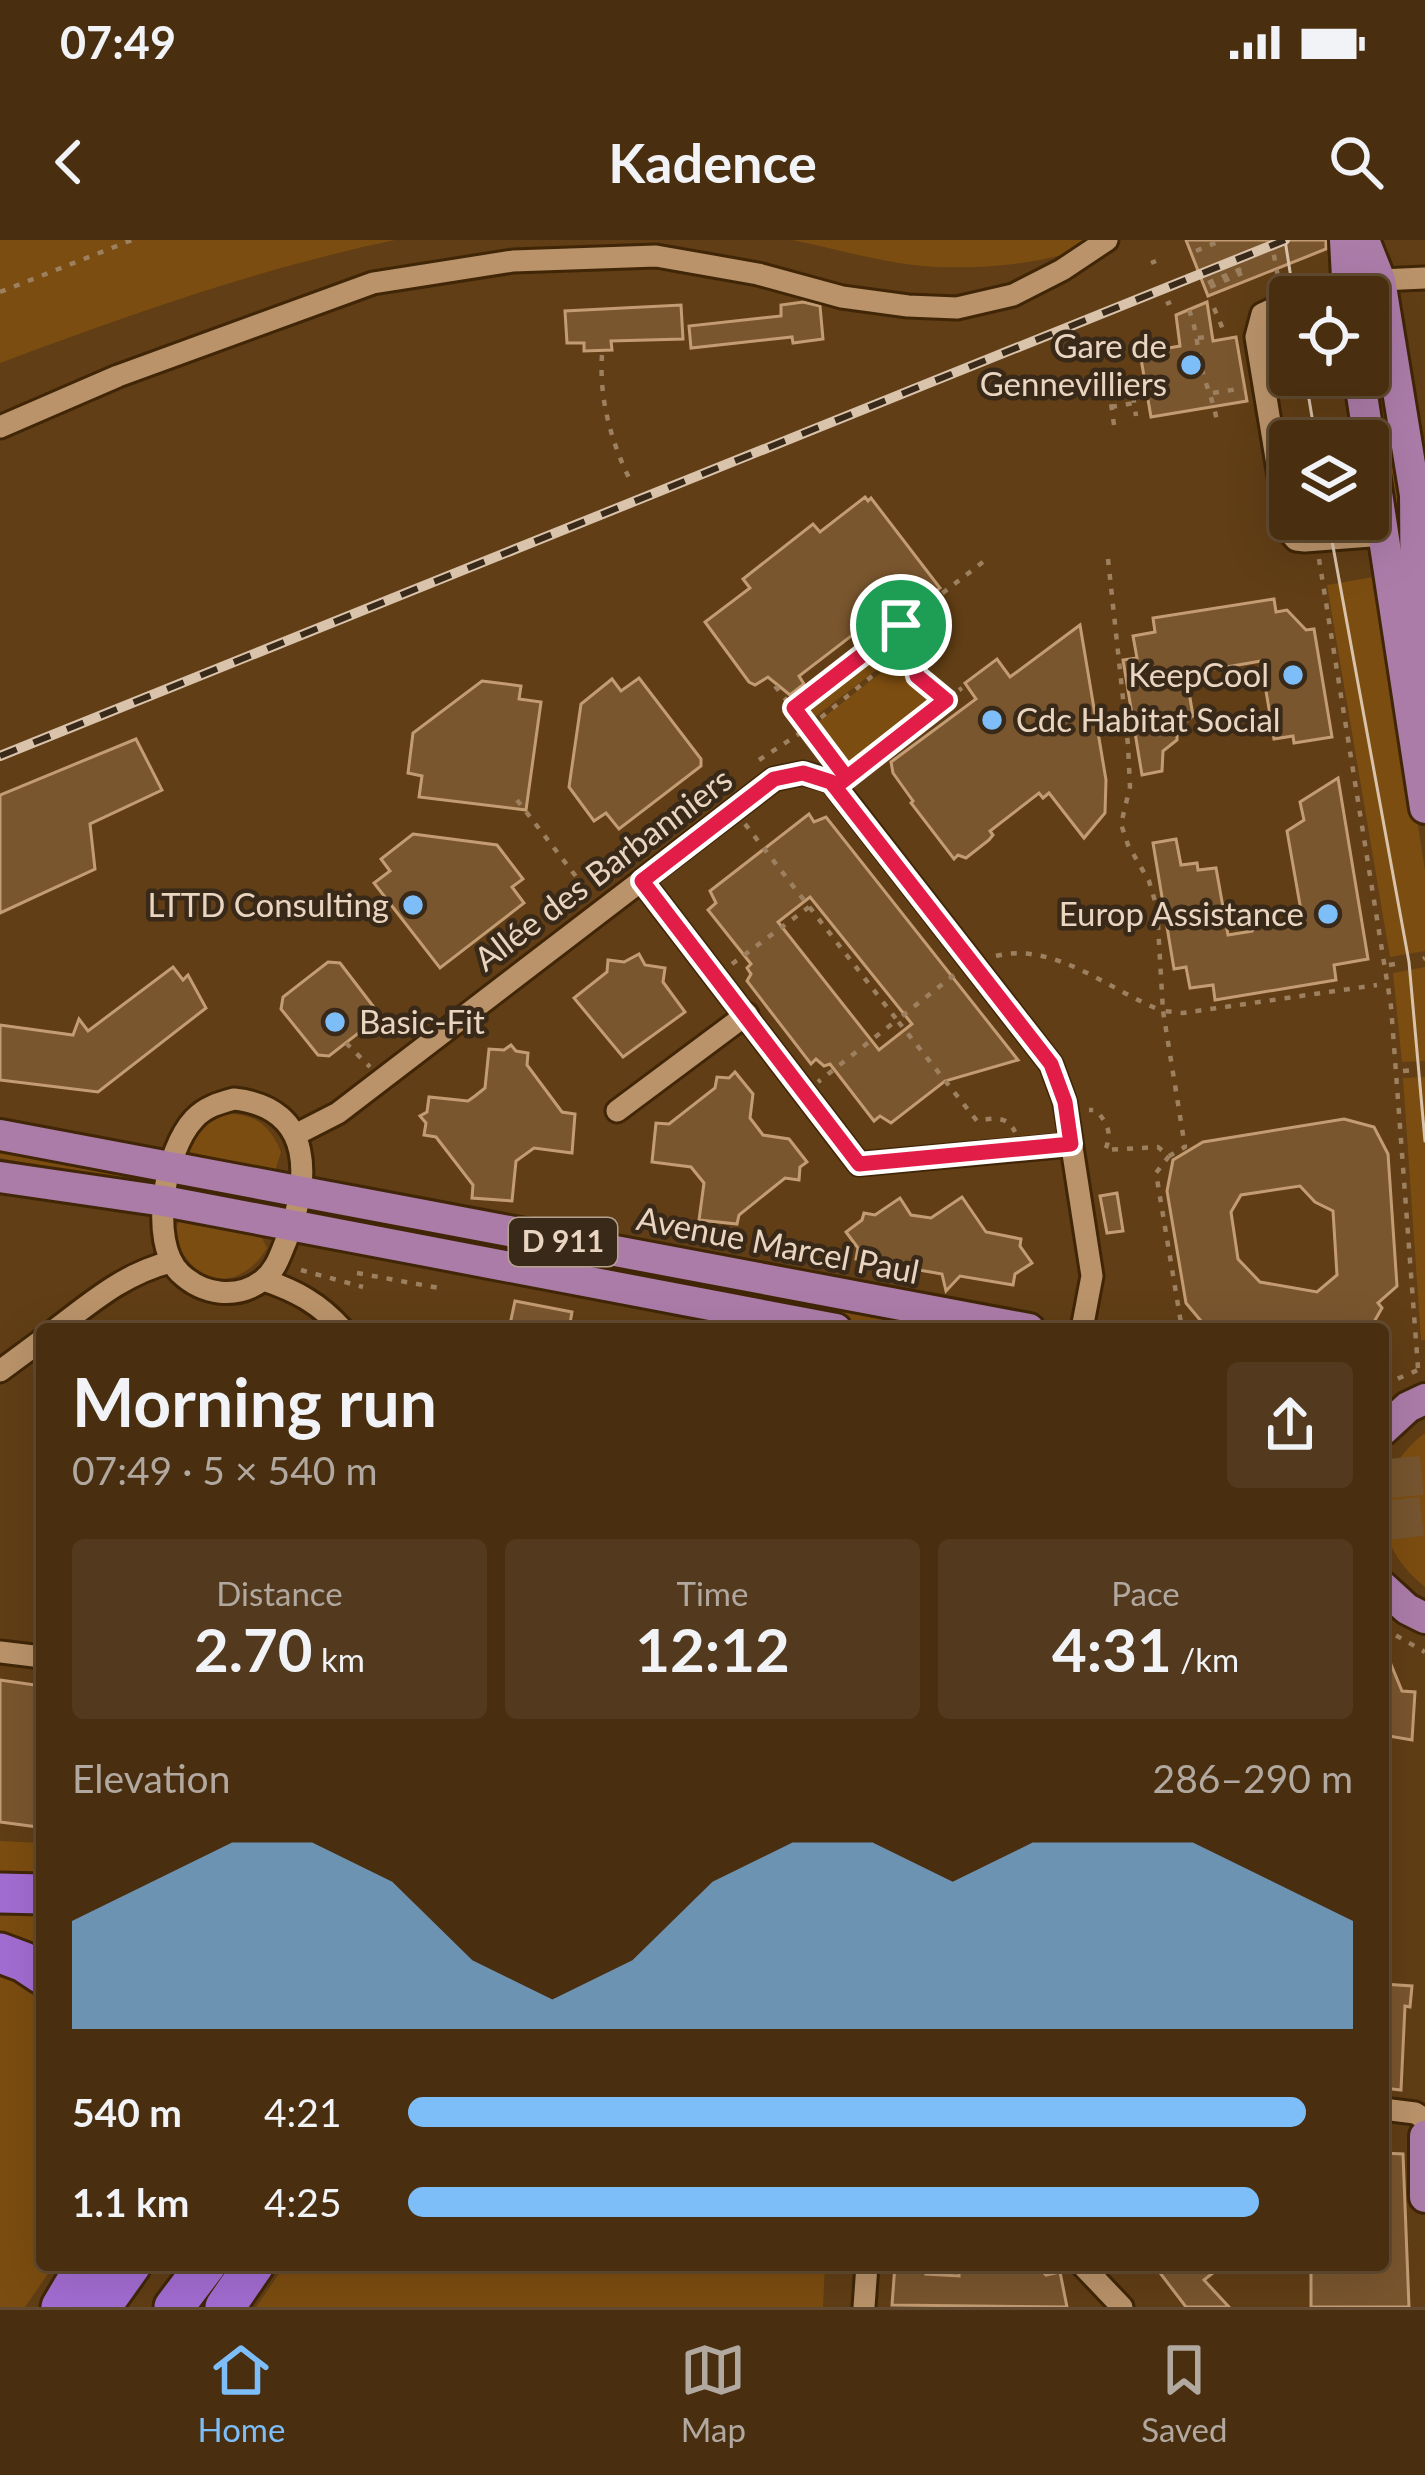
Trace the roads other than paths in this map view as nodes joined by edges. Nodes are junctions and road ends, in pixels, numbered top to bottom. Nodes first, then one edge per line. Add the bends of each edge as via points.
1 (1107, 240) edge
2 (1345, 240) edge
3 (1364, 240) edge
4 (1346, 276) edge
5 (1378, 276) edge
6 (1425, 278) edge
7 (1389, 280) edge
8 (1269, 311) edge
9 (1389, 334) edge
10 (1269, 422) edge
11 (0, 427) edge
12 (1422, 530) edge
13 (1389, 535) edge
14 (1296, 540) edge
15 (1339, 540) edge
16 (1385, 540) edge
17 (1421, 627) edge
18 (1425, 695) edge
19 (1425, 808) edge
20 (642, 881) junction
21 (747, 1014) junction
22 (617, 1111) dead end
23 (0, 1135) edge
24 (295, 1136) junction
25 (1071, 1144) junction
26 (170, 1166) junction
27 (0, 1177) edge
28 (302, 1192) junction
29 (164, 1201) junction
30 (292, 1226) junction
31 (170, 1262) junction
32 (263, 1280) junction
33 (64, 1323) edge
34 (337, 1323) edge
35 (804, 1323) edge
36 (997, 1323) edge
37 (1083, 1323) edge
38 (36, 1345) edge
39 (0, 1372) edge
40 (1389, 1592) edge
41 (1425, 1618) edge
42 (0, 1652) edge
43 (36, 1656) edge
44 (0, 1893) edge
45 (36, 1894) edge
46 (0, 1953) edge
47 (36, 1971) edge
48 (1389, 2110) edge
49 (1425, 2120) edge
50 (1425, 2136) edge
51 (1425, 2197) edge
52 (82, 2271) edge
53 (127, 2271) edge
54 (201, 2271) edge
55 (250, 2271) edge
56 (867, 2271) edge
57 (1088, 2271) edge
58 (61, 2307) edge
59 (101, 2307) edge
60 (174, 2307) edge
61 (225, 2307) edge
62 (864, 2307) edge
63 (1122, 2307) edge

1 - 11 street via 1012,295 957,308 842,297 656,256 513,261 397,279 118,376
2 - 4 main road
3 - 5 main road
6 - 7 street
8 - 10 street via 1256,337
9 - 12 main road
12 - 13 main road
12 - 17 main road
14 - 15 street
16 - 19 main road
17 - 18 main road
20 - 21 street
20 - 24 street, Allée des Barbanniers via 338,1114
20 - 25 street, Allée des Barbanniers via 774,779 803,773 841,782 1051,1064
21 - 22 street
21 - 25 street via 859,1164
23 - 26 main road, Avenue Marcel Paul / D 911
24 - 26 street via 280,1115 234,1099 196,1117
24 - 28 street
25 - 37 street via 1092,1276
26 - 28 main road, Avenue Marcel Paul / D 911
26 - 29 street
27 - 29 main road, D 911
28 - 30 street
28 - 36 main road, Avenue Marcel Paul / D 911
29 - 30 main road, D 911
29 - 31 street
30 - 32 street
30 - 35 main road, D 911
31 - 32 street via 212,1292 237,1293
31 - 33 street via 137,1270
32 - 34 street via 322,1306
38 - 39 street
40 - 41 main road
42 - 43 street
44 - 45 highway
46 - 47 highway
48 - 49 street
50 - 51 main road
52 - 58 highway
53 - 59 highway
54 - 60 highway
55 - 61 highway
56 - 62 street
57 - 63 street

